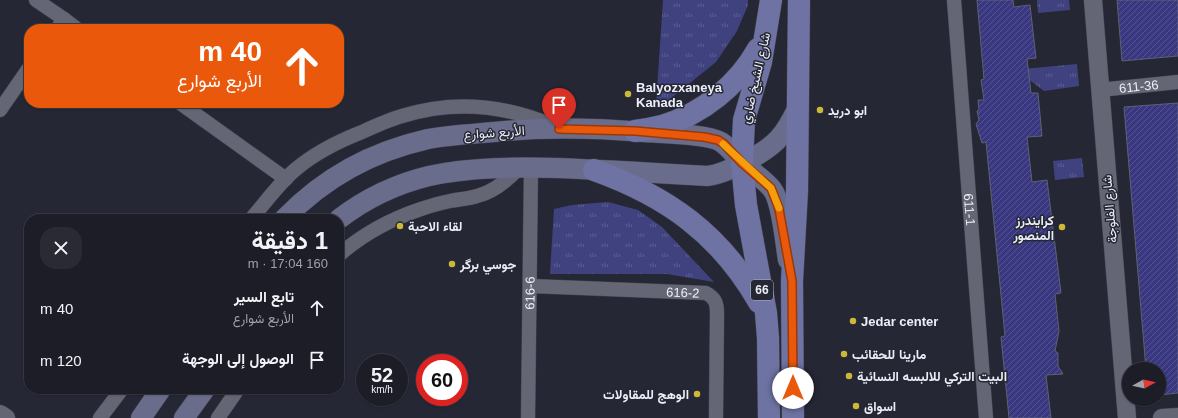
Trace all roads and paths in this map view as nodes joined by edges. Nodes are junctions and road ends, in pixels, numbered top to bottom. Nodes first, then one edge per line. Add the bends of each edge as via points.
1 (36, 0) edge
2 (771, 0) edge
3 (799, 0) edge
4 (954, 0) edge
5 (1092, 0) edge
6 (60, 24) edge
7 (766, 36) junction
8 (24, 75) edge
9 (1178, 82) edge
10 (1099, 90) junction
11 (798, 107) junction
12 (187, 108) edge
13 (0, 110) edge
14 (559, 129) junction
15 (635, 131) junction
16 (742, 163) junction
17 (525, 168) junction
18 (594, 170) junction
19 (286, 179) junction
20 (256, 214) edge
21 (289, 214) edge
22 (344, 216) edge
23 (344, 250) edge
24 (792, 281) junction
25 (531, 286) junction
26 (766, 313) junction
27 (118, 394) edge
28 (158, 394) edge
29 (201, 394) edge
30 (235, 394) edge
31 (0, 414) edge
32 (1178, 416) edge
33 (6, 418) edge
34 (100, 418) edge
35 (141, 418) edge
36 (184, 418) edge
37 (218, 418) edge
38 (528, 418) edge
39 (716, 418) edge
40 (769, 418) edge
41 (793, 418) edge
42 (986, 418) edge
43 (1127, 418) edge
44 (1162, 418) edge

1 - 6 street
2 - 7 main road, شارع الشيخ ضاري / 66
3 - 11 main road, 66
4 - 42 street, 611-1
5 - 10 street, شارع الفلوجة
7 - 15 main road via 748,66 713,101 663,126
7 - 16 main road, شارع الشيخ ضاري / 66 via 744,120
8 - 13 street
9 - 10 street, 611-36
10 - 43 street, شارع الفلوجة
11 - 16 main road via 780,137 763,152
11 - 24 main road, 66
12 - 19 street
14 - 15 main road, الأربع شوارع
14 - 19 street via 523,115 485,107 443,107 402,116 350,137 323,150
14 - 21 main road, الأربع شوارع via 456,135 401,146 349,168 325,183
15 - 16 main road, الأربع شوارع via 718,140
16 - 18 main road via 724,172 707,176
16 - 24 main road, الأربع شوارع via 773,191 779,209
16 - 26 main road, شارع الشيخ ضاري / 66 via 746,205
17 - 18 main road
17 - 22 main road via 474,170 429,176 374,197
17 - 23 street via 485,193 395,218
17 - 25 street, 616-6
18 - 26 main road via 621,179 647,192 695,224 735,265
19 - 20 street
24 - 41 main road, 66
25 - 38 street, 616-6
25 - 39 street, 616-2 via 706,293 712,297 717,303
26 - 40 main road, شارع الشيخ ضاري / 66
27 - 34 street
28 - 35 main road
29 - 36 main road
30 - 37 street
31 - 33 street
32 - 44 street

